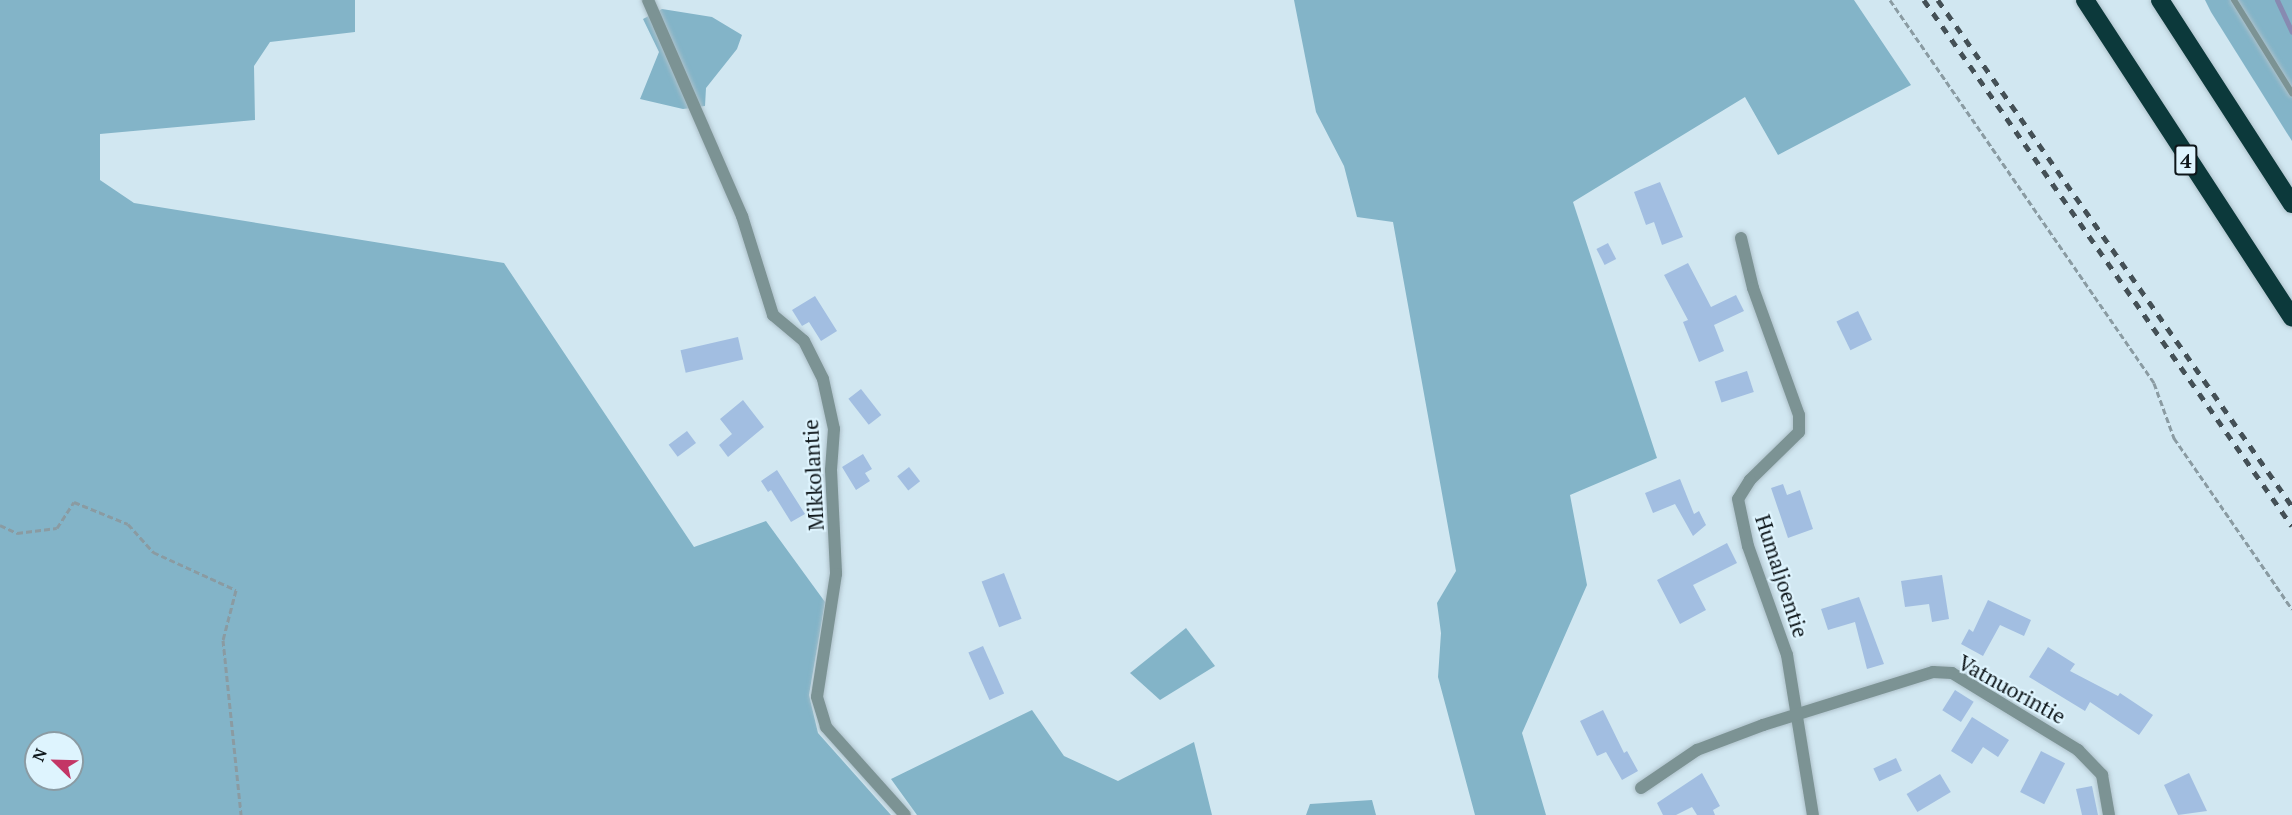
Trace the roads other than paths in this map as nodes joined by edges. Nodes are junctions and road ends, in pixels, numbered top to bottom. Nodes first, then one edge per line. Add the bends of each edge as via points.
1 (648, 0) edge
2 (2085, 0) edge
3 (2160, 0) edge
4 (2234, 0) edge
5 (2292, 93) edge
6 (2292, 204) edge
7 (1742, 238) dead end
8 (2292, 318) edge
9 (1797, 717) junction
10 (1641, 788) dead end
11 (905, 815) edge
12 (1813, 815) edge
13 (2109, 815) edge

1 - 11 street, Mikkolantie via 742,216 774,315 804,341 823,379 834,429 831,470 836,574 817,697 826,727
2 - 8 highway, 4
3 - 6 highway
4 - 5 lane
7 - 9 street, Humaljoentie via 1753,288 1799,415 1799,432 1750,480 1738,499 1748,546 1787,654
9 - 10 street, Vatnuorintie via 1697,750
9 - 12 street, Humaljoentie
9 - 13 street, Vatnuorintie via 1933,672 1952,673 2078,750 2102,775

